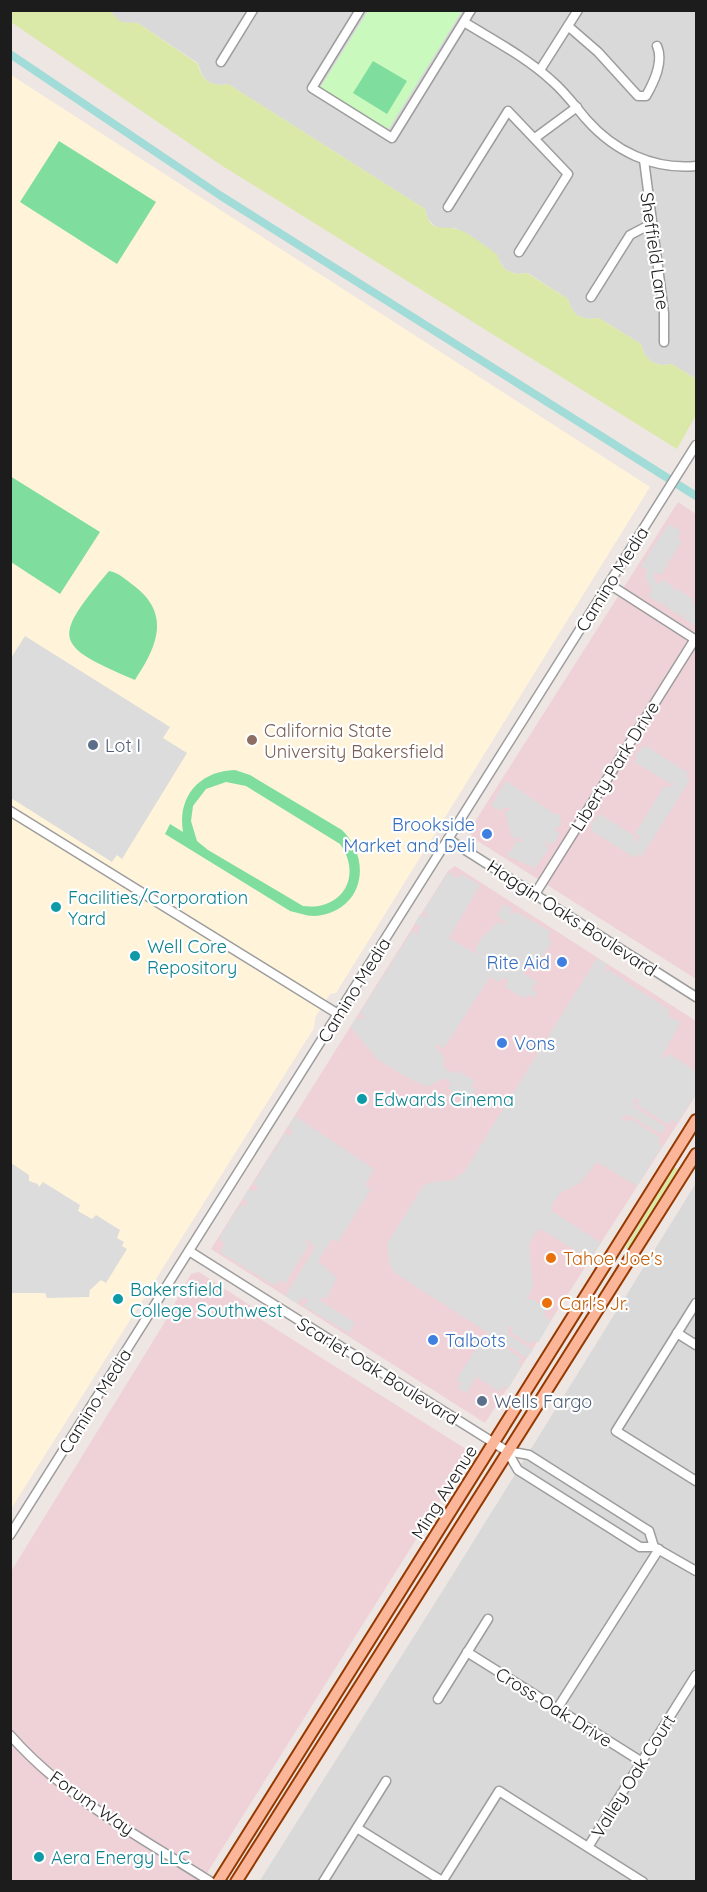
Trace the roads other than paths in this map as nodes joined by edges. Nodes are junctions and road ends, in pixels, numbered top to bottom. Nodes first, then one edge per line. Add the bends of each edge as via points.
1 (253, 10) edge
2 (360, 10) edge
3 (471, 10) edge
4 (578, 10) edge
5 (464, 22) junction
6 (568, 26) junction
7 (657, 46) dead end
8 (221, 62) dead end
9 (540, 70) junction
10 (577, 108) junction
11 (535, 138) junction
12 (644, 160) junction
13 (696, 166) edge
14 (448, 207) dead end
15 (651, 224) junction
16 (519, 252) dead end
17 (591, 297) dead end
18 (663, 342) dead end
19 (696, 445) edge
20 (609, 584) junction
21 (696, 639) edge
22 (10, 811) edge
23 (448, 839) junction
24 (535, 894) junction
25 (696, 997) edge
26 (338, 1014) junction
27 (696, 1120) edge
28 (696, 1154) edge
29 (189, 1251) junction
30 (696, 1303) edge
31 (677, 1333) junction
32 (696, 1345) edge
33 (494, 1443) junction
34 (507, 1451) junction
35 (696, 1481) edge
36 (10, 1535) edge
37 (657, 1548) junction
38 (696, 1571) edge
39 (488, 1619) dead end
40 (467, 1652) junction
41 (696, 1675) edge
42 (438, 1699) dead end
43 (557, 1708) junction
44 (10, 1735) edge
45 (642, 1762) junction
46 (386, 1781) dead end
47 (357, 1828) junction
48 (588, 1847) junction
49 (212, 1881) edge
50 (218, 1881) edge
51 (236, 1881) edge
52 (323, 1881) edge
53 (442, 1881) edge
54 (643, 1881) edge

1 - 8 street
2 - 5 street via 312,88 392,138
3 - 5 street
4 - 6 street
5 - 9 street
6 - 7 street via 638,96 646,96 654,82 660,53
6 - 9 street
9 - 10 street
10 - 11 street
10 - 12 street via 610,141
11 - 14 street via 508,111
11 - 16 street via 568,174
12 - 13 street
12 - 15 street, Sheffield Lane
15 - 17 street via 630,235
15 - 18 street, Sheffield Lane via 664,313
19 - 20 street, Camino Media
20 - 21 street
20 - 23 street, Camino Media
21 - 24 street, Liberty Park Drive
22 - 26 street
23 - 24 street, Haggin Oaks Boulevard
23 - 26 street, Camino Media
24 - 25 street, Haggin Oaks Boulevard
26 - 29 street, Camino Media
27 - 33 main road, Ming Avenue
28 - 34 main road, Ming Avenue
29 - 33 street, Scarlet Oak Boulevard
29 - 36 street, Camino Media
30 - 31 street
31 - 32 street
31 - 35 street via 616,1431
33 - 34 street, Scarlet Oak Boulevard
33 - 50 main road, Ming Avenue
34 - 37 street, Scarlet Oak Boulevard via 529,1455 649,1531
34 - 37 street, Scarlet Oak Boulevard via 518,1470 640,1547
34 - 51 main road, Ming Avenue
37 - 38 street, Scarlet Oak Boulevard
37 - 43 street
39 - 40 street
40 - 42 street
40 - 43 street, Cross Oak Drive
41 - 45 street, Valley Oak Court
43 - 45 street, Cross Oak Drive
44 - 49 street, Forum Way via 78,1797
45 - 48 street, Valley Oak Court
46 - 47 street
47 - 52 street
47 - 53 street
48 - 53 street via 499,1791
48 - 54 street

